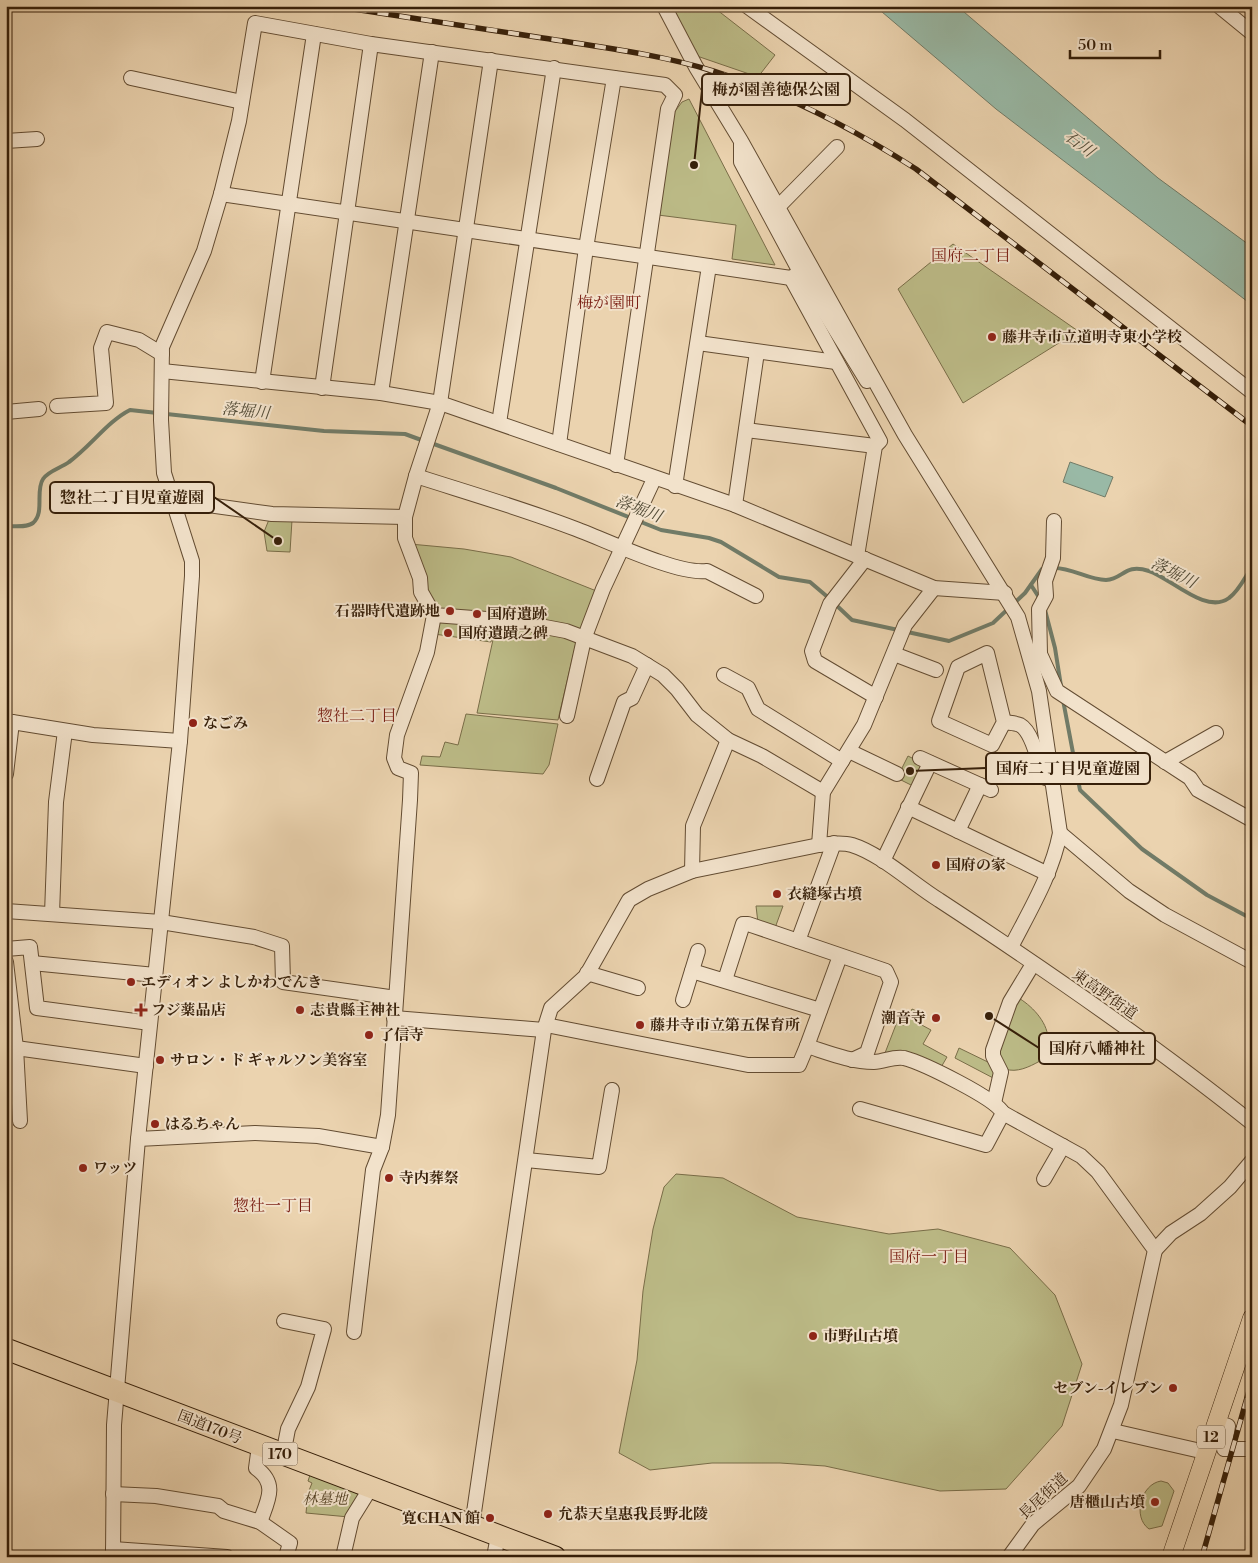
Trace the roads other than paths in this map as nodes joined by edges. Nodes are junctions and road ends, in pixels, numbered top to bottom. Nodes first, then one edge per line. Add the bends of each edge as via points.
1 (747, 6) edge
2 (1219, 6) edge
3 (666, 11) edge
4 (1252, 33) edge
5 (314, 34) junction
6 (371, 44) junction
7 (432, 52) junction
8 (491, 60) junction
9 (554, 68) junction
10 (131, 78) dead end
11 (614, 78) junction
12 (242, 102) junction
13 (37, 139) dead end
14 (6, 141) edge
15 (741, 141) junction
16 (837, 147) dead end
17 (220, 194) junction
18 (290, 203) junction
19 (778, 207) junction
20 (348, 212) junction
21 (408, 220) junction
22 (467, 229) junction
23 (528, 238) junction
24 (586, 248) junction
25 (647, 258) junction
26 (709, 266) junction
27 (796, 275) junction
28 (698, 343) junction
29 (757, 352) junction
30 (162, 354) junction
31 (836, 362) junction
32 (162, 370) junction
33 (262, 382) junction
34 (878, 386) junction
35 (322, 388) junction
36 (1252, 392) edge
37 (381, 393) junction
38 (440, 403) junction
39 (56, 406) dead end
40 (39, 409) dead end
41 (6, 412) edge
42 (499, 423) junction
43 (746, 430) junction
44 (559, 444) junction
45 (875, 446) junction
46 (616, 465) junction
47 (416, 476) junction
48 (654, 479) junction
49 (676, 486) junction
50 (172, 500) junction
51 (735, 505) junction
52 (406, 517) junction
53 (1054, 521) dead end
54 (622, 548) junction
55 (862, 557) junction
56 (934, 588) junction
57 (1005, 593) junction
58 (756, 596) dead end
59 (434, 615) junction
60 (584, 638) junction
61 (894, 654) junction
62 (1035, 655) junction
63 (647, 665) junction
64 (936, 670) dead end
65 (724, 675) dead end
66 (876, 697) junction
67 (567, 716) dead end
68 (9, 721) edge
69 (1004, 722) junction
70 (65, 731) junction
71 (1216, 733) dead end
72 (728, 740) junction
73 (180, 741) junction
74 (845, 756) junction
75 (1165, 762) junction
76 (6, 774) edge
77 (897, 774) dead end
78 (597, 779) dead end
79 (1054, 781) junction
80 (823, 792) junction
81 (908, 807) junction
82 (1252, 820) edge
83 (958, 831) junction
84 (1060, 832) junction
85 (834, 843) junction
86 (818, 845) junction
87 (883, 862) junction
88 (692, 871) junction
89 (1048, 874) junction
90 (6, 911) edge
91 (52, 914) junction
92 (161, 922) junction
93 (798, 941) junction
94 (1011, 947) junction
95 (6, 949) edge
96 (698, 951) dead end
97 (840, 956) junction
98 (6, 962) edge
99 (1252, 962) edge
100 (32, 963) junction
101 (1033, 964) junction
102 (692, 971) junction
103 (588, 973) junction
104 (155, 975) junction
105 (725, 980) junction
106 (638, 988) dead end
107 (396, 998) junction
108 (683, 1000) dead end
109 (820, 1010) junction
110 (394, 1018) junction
111 (150, 1023) junction
112 (545, 1027) junction
113 (807, 1046) junction
114 (16, 1048) junction
115 (851, 1060) junction
116 (146, 1066) junction
117 (612, 1090) dead end
118 (998, 1108) junction
119 (860, 1109) dead end
120 (20, 1121) dead end
121 (1252, 1123) edge
122 (138, 1139) junction
123 (1063, 1146) junction
124 (382, 1147) junction
125 (526, 1160) junction
126 (1252, 1161) edge
127 (1044, 1179) dead end
128 (1155, 1250) junction
129 (1252, 1318) edge
130 (284, 1321) dead end
131 (354, 1332) dead end
132 (6, 1349) edge
133 (117, 1391) junction
134 (1216, 1422) junction
135 (1113, 1431) junction
136 (259, 1446) junction
137 (1252, 1449) edge
138 (1205, 1452) junction
139 (283, 1455) junction
140 (370, 1488) junction
141 (113, 1494) junction
142 (260, 1522) junction
143 (472, 1526) junction
144 (496, 1546) edge
145 (113, 1553) edge
146 (227, 1557) edge
147 (286, 1557) edge
148 (343, 1557) edge
149 (555, 1557) edge
150 (1009, 1557) edge
151 (1171, 1557) edge

1 - 36 street via 904,120
2 - 4 street
3 - 15 street
5 - 6 street
5 - 12 street via 255,23
5 - 18 street
6 - 7 street
6 - 20 street
7 - 8 street
7 - 21 street
8 - 9 street
8 - 22 street
9 - 11 street
9 - 23 street
10 - 12 street
11 - 24 street
11 - 25 street via 664,85 675,95 668,109
12 - 17 street
13 - 14 street
15 - 19 street
15 - 27 street via 742,162
16 - 19 street
17 - 18 street
17 - 30 street via 204,251 162,346
18 - 20 street
18 - 33 street
19 - 34 street
20 - 21 street
20 - 35 street
21 - 22 street
21 - 37 street
22 - 23 street
22 - 38 street
23 - 24 street
23 - 42 street
24 - 25 street
24 - 44 street
25 - 26 street
25 - 46 street
26 - 27 street
26 - 28 street
27 - 31 street
27 - 34 street via 864,380
28 - 29 street
28 - 49 street
29 - 31 street
29 - 43 street
30 - 32 street
30 - 39 street via 139,340 107,332 101,348 106,403
31 - 45 street via 880,441
32 - 33 street
32 - 50 street via 164,473
33 - 35 street
34 - 57 street via 904,439
35 - 37 street
37 - 38 street
38 - 42 street
38 - 47 street
40 - 41 street
42 - 44 street
43 - 45 street
43 - 51 street
44 - 46 street
45 - 55 street
46 - 48 street
47 - 52 street
47 - 54 street via 576,529
48 - 49 street
48 - 54 street
49 - 51 street
50 - 52 street via 272,514
50 - 73 street via 192,561
51 - 55 street
52 - 59 street via 405,538 420,578 421,592
53 - 62 street via 1053,558 1046,581 1046,596 1039,609
54 - 58 street via 699,572 707,571
54 - 60 street
55 - 56 street
55 - 66 street via 830,604 812,651 815,660
56 - 57 street
56 - 61 street via 904,630
57 - 62 street
59 - 60 street via 513,621 566,631
59 - 107 street via 427,652 397,735 394,758 398,768 411,773
60 - 63 street
60 - 67 street
61 - 64 street
61 - 66 street
62 - 75 street via 1063,695
62 - 79 street
63 - 72 street via 677,689 697,715
63 - 78 street via 632,698 624,702
65 - 74 street via 748,688 758,708
66 - 74 street
68 - 70 street
68 - 76 street
69 - 69 street via 992,745 939,721 958,666 987,653
69 - 79 street via 1026,730 1043,777
70 - 73 street
70 - 91 street via 56,802
71 - 75 street
72 - 80 street
72 - 88 street via 693,826
73 - 92 street
74 - 77 street
74 - 80 street
75 - 82 street via 1190,778 1198,790
79 - 84 street
80 - 86 street
81 - 83 street
81 - 83 street via 925,760 986,787
81 - 87 street
83 - 89 street
84 - 89 street
84 - 99 street via 1129,891 1165,915
85 - 86 street, 東高野街道
85 - 87 street, 東高野街道 via 854,846
85 - 93 street
86 - 88 street, 東高野街道
87 - 94 street, 東高野街道
88 - 103 street, 東高野街道 via 648,888 629,900
89 - 94 street
90 - 91 street
91 - 92 street
92 - 104 street
92 - 107 street via 254,937 282,946 282,982
93 - 97 street
93 - 105 street via 743,924
94 - 101 street, 東高野街道
95 - 100 street via 30,947
96 - 102 street
97 - 109 street
97 - 115 street via 886,971 891,982 867,1053
98 - 114 street
100 - 104 street
100 - 111 street via 37,1008
101 - 118 street via 1010,1002 993,1050 1001,1072
101 - 121 street, 東高野街道 via 1192,1075
102 - 105 street
102 - 108 street
103 - 106 street
103 - 112 street, 東高野街道 via 551,1008
104 - 111 street
105 - 109 street
107 - 110 street
109 - 113 street
110 - 112 street
110 - 124 street via 388,1115
111 - 116 street
112 - 113 street via 748,1065 799,1065
112 - 125 street, 東高野街道
113 - 115 street
114 - 116 street
114 - 120 street
115 - 118 street via 875,1062 902,1058 934,1070
116 - 122 street
117 - 125 street via 599,1167
118 - 119 street via 986,1145
118 - 123 street
122 - 124 street via 255,1133 318,1136
122 - 133 street
123 - 127 street
123 - 128 street via 1081,1156 1098,1172
124 - 131 street via 373,1170
125 - 143 street, 東高野街道
126 - 128 street via 1215,1201 1171,1233
128 - 135 street, 長尾街道
129 - 134 main road, 12
130 - 139 street via 324,1329 308,1387 288,1429
132 - 133 highway, 国道170号 / 170
133 - 136 highway, 国道170号 / 170
133 - 141 street
134 - 137 street via 1228,1426 1224,1449
134 - 138 main road, 12
135 - 138 street
135 - 150 street, 長尾街道 via 1079,1486 1033,1524
136 - 139 highway, 国道170号 / 170
136 - 142 street via 256,1468 266,1476 270,1490
138 - 151 main road, 12
139 - 140 highway, 国道170号 / 170
140 - 143 highway, 国道170号 / 170
140 - 148 street via 352,1518
141 - 142 street via 156,1496 218,1506 224,1511
141 - 145 street
142 - 147 street via 290,1543
143 - 144 highway, 国道170号 / 170
144 - 149 highway, 国道170号 / 170
145 - 146 street

